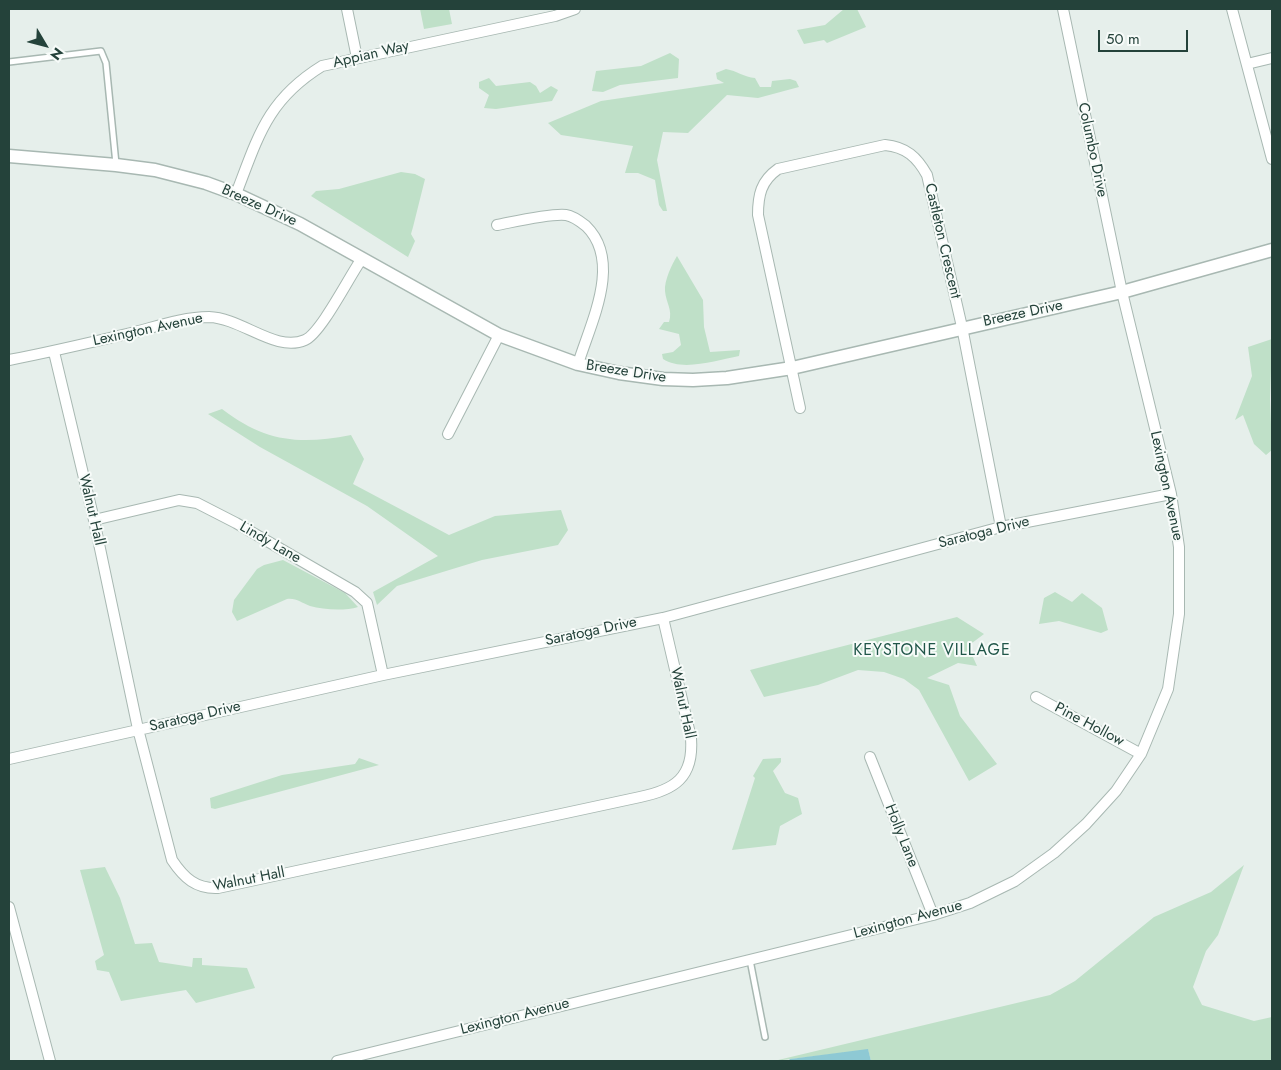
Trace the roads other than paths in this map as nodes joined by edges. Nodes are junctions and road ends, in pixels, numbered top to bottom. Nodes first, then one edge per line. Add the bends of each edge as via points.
1 (347, 9) edge
2 (575, 9) edge
3 (1063, 9) edge
4 (1232, 9) edge
5 (357, 58) junction
6 (1272, 58) edge
7 (9, 62) edge
8 (1248, 64) junction
9 (9, 156) edge
10 (1272, 159) edge
11 (116, 165) junction
12 (236, 194) junction
13 (497, 225) dead end
14 (1272, 250) edge
15 (361, 260) junction
16 (1122, 292) junction
17 (962, 327) junction
18 (499, 335) junction
19 (54, 352) junction
20 (9, 360) edge
21 (578, 364) junction
22 (792, 368) junction
23 (800, 408) dead end
24 (448, 434) dead end
25 (1171, 494) junction
26 (94, 520) junction
27 (1001, 527) junction
28 (663, 618) junction
29 (383, 675) junction
30 (1036, 697) dead end
31 (138, 729) junction
32 (1141, 754) junction
33 (870, 757) dead end
34 (9, 759) edge
35 (9, 907) edge
36 (933, 915) junction
37 (750, 959) junction
38 (765, 1037) dead end
39 (50, 1061) edge
40 (336, 1061) edge

1 - 5 street
2 - 5 street, Appian Way
3 - 16 street, Columbo Drive
4 - 8 street
5 - 12 street, Appian Way via 322,66 288,91 270,113
6 - 8 street
7 - 11 lane via 101,51 106,63
8 - 10 street
9 - 11 street, Breeze Drive
11 - 12 street, Breeze Drive via 155,170
12 - 15 street, Breeze Drive via 300,224
13 - 21 street via 566,215 592,232 604,273
14 - 16 street, Breeze Drive
15 - 18 street, Breeze Drive
15 - 19 street, Lexington Avenue via 319,329 308,340 295,344 276,342 228,319 208,317
16 - 17 street, Breeze Drive
16 - 25 street, Lexington Avenue
17 - 22 street, Breeze Drive
17 - 22 street, Castleton Crescent via 927,175 912,154 898,146 885,145 778,169 761,187 758,215
17 - 27 street, Castleton Crescent
18 - 21 street, Breeze Drive
18 - 24 street
19 - 20 street, Lexington Avenue
19 - 26 street, Walnut Hall
21 - 22 street, Breeze Drive via 619,373 693,380
22 - 23 street, Castleton Crescent
25 - 27 street, Saratoga Drive
25 - 32 street, Lexington Avenue via 1179,548 1179,614 1168,689
26 - 29 street, Lindy Lane via 179,500 198,503 236,523 367,602
26 - 31 street, Walnut Hall
27 - 28 street, Saratoga Drive
28 - 29 street, Saratoga Drive
28 - 31 street, Walnut Hall via 691,738 692,753 675,786 656,794 228,886 204,889 180,873 172,860
29 - 31 street, Saratoga Drive
30 - 32 street, Pine Hollow
31 - 34 street, Saratoga Drive
32 - 36 street, Lexington Avenue via 1116,791 1054,853 1014,881 970,903
33 - 36 street, Holly Lane
35 - 39 street
36 - 37 street, Lexington Avenue
37 - 38 lane
37 - 40 street, Lexington Avenue

